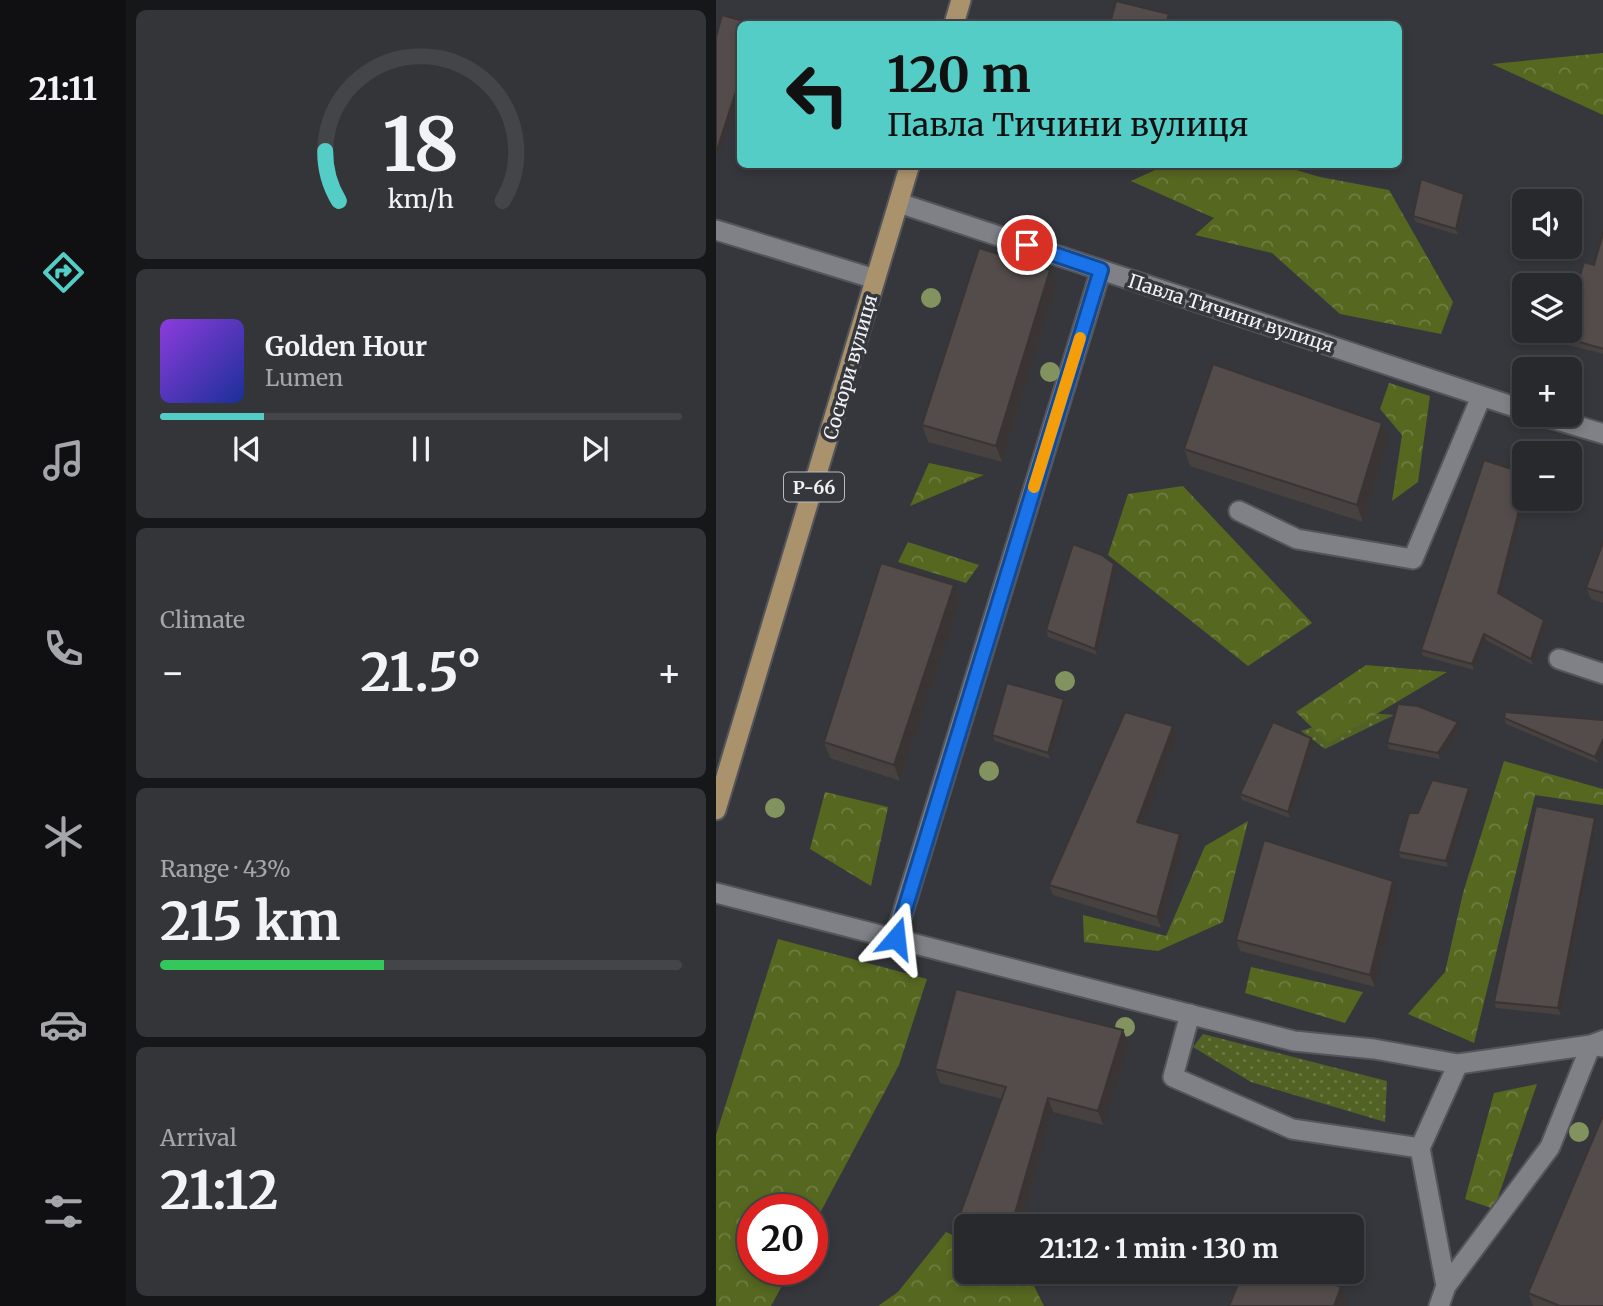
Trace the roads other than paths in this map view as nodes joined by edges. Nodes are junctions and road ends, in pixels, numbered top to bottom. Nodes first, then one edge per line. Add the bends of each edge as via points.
1 (961, 0) edge
2 (955, 21) edge
3 (909, 168) edge
4 (899, 203) junction
5 (716, 230) edge
6 (1101, 270) junction
7 (875, 279) junction
8 (1481, 397) junction
9 (1512, 406) edge
10 (1580, 427) edge
11 (1603, 434) edge
12 (1239, 511) dead end
13 (1559, 659) dead end
14 (1603, 674) edge
15 (716, 810) edge
16 (716, 893) edge
17 (896, 938) junction
18 (1190, 1014) junction
19 (1599, 1044) edge
20 (1459, 1064) junction
21 (1420, 1148) junction
22 (1446, 1286) junction
23 (1439, 1306) edge

1 - 2 main road
3 - 4 main road, Сосюри вулиця / Р-66
4 - 6 street, Павла Тичини вулиця
4 - 7 main road, Сосюри вулиця / Р-66
5 - 7 street
6 - 8 street, Павла Тичини вулиця
6 - 17 street
7 - 15 main road, Сосюри вулиця / Р-66
8 - 9 street, Павла Тичини вулиця
8 - 12 street via 1413,559 1297,539
10 - 11 street
13 - 14 street
16 - 17 street
17 - 18 street
18 - 20 street via 1294,1041
18 - 21 street via 1173,1077 1292,1129
19 - 20 street
19 - 22 street via 1550,1147
20 - 21 street
21 - 22 street
22 - 23 street

